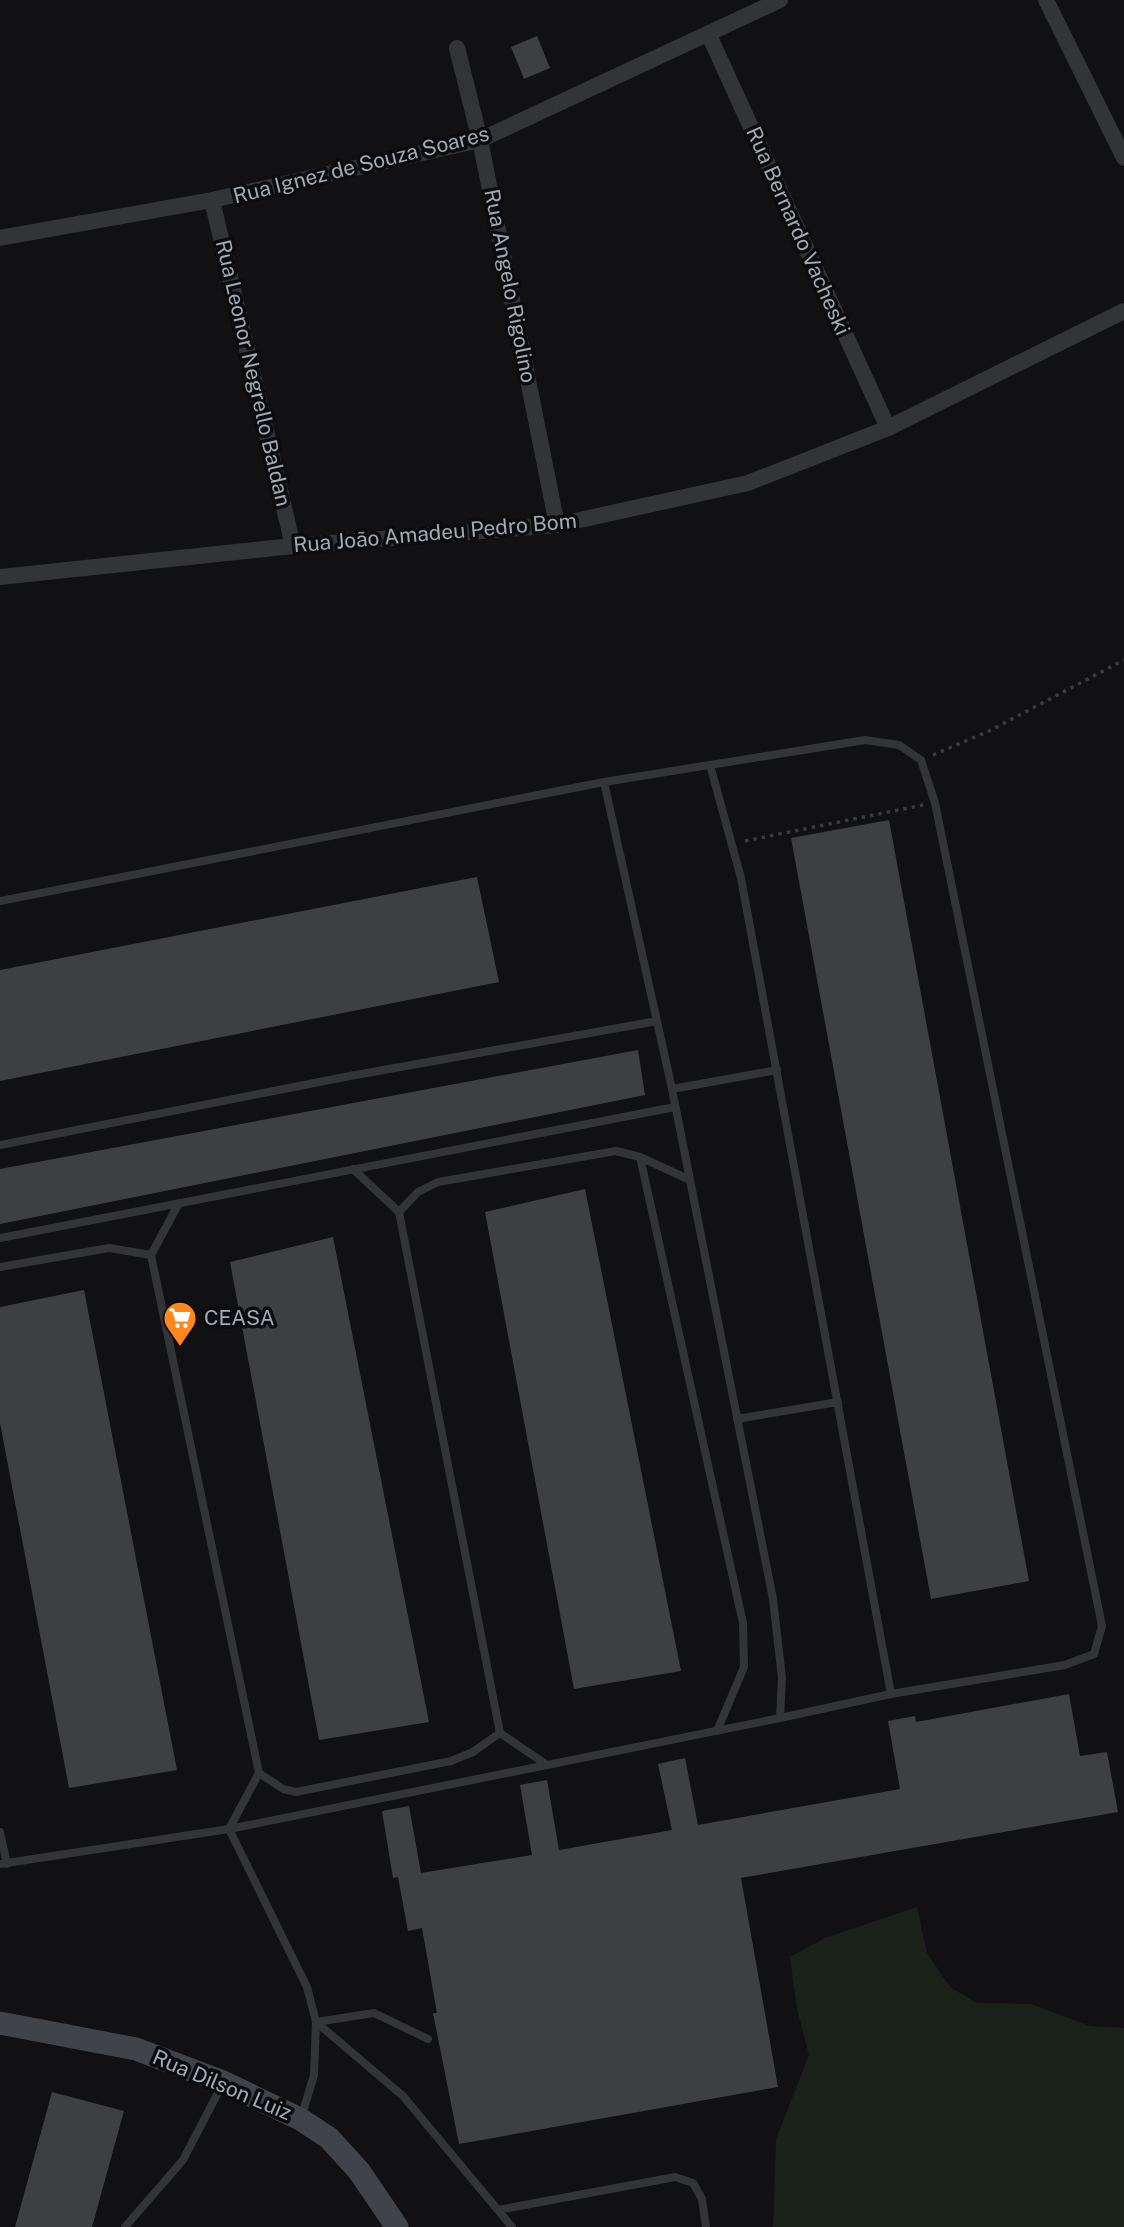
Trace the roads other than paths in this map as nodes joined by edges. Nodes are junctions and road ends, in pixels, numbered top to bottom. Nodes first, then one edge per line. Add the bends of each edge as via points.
1 (780, 0) edge
2 (1046, 0) edge
3 (709, 35) junction
4 (457, 48) dead end
5 (480, 139) junction
6 (1124, 158) edge
7 (212, 200) junction
8 (0, 238) edge
9 (1124, 310) edge
10 (888, 428) junction
11 (557, 526) junction
12 (293, 546) junction
13 (0, 577) edge
14 (710, 765) junction
15 (604, 782) junction
16 (0, 901) edge
17 (657, 1021) junction
18 (777, 1070) junction
19 (671, 1089) junction
20 (675, 1107) junction
21 (0, 1146) edge
22 (640, 1157) junction
23 (353, 1170) junction
24 (690, 1180) junction
25 (180, 1203) junction
26 (399, 1212) junction
27 (0, 1238) edge
28 (151, 1255) junction
29 (0, 1267) edge
30 (838, 1402) junction
31 (737, 1419) junction
32 (891, 1694) junction
33 (780, 1718) junction
34 (717, 1731) junction
35 (500, 1733) junction
36 (547, 1765) junction
37 (259, 1773) junction
38 (229, 1829) junction
39 (0, 1832) edge
40 (3, 1864) edge
41 (316, 2022) junction
42 (0, 2023) edge
43 (428, 2039) dead end
44 (223, 2082) junction
45 (300, 2119) junction
46 (498, 2210) junction
47 (125, 2227) edge
48 (397, 2227) edge
49 (512, 2227) edge
50 (706, 2227) edge

1 - 3 street, Rua Ignez de Souza Soares
2 - 6 street
3 - 5 street, Rua Ignez de Souza Soares
3 - 10 street, Rua Bernardo Vacheski
4 - 5 street, Rua Angelo Rigolino
5 - 7 street, Rua Ignez de Souza Soares
5 - 11 street, Rua Angelo Rigolino
7 - 8 street, Rua Ignez de Souza Soares
7 - 12 street, Rua Leonor Negrello Baldan
9 - 10 street, Rua João Amadeu Pedro Bom
10 - 11 street, Rua João Amadeu Pedro Bom via 748,483
11 - 12 street, Rua João Amadeu Pedro Bom
12 - 13 street, Rua João Amadeu Pedro Bom
14 - 15 lane
14 - 18 lane via 741,877
14 - 32 lane via 865,740 899,744 921,760 935,803 1102,1626 1094,1654 1065,1665
15 - 16 lane
15 - 17 lane
17 - 19 lane
17 - 21 lane
18 - 19 lane
18 - 30 lane
19 - 20 lane
20 - 23 lane
20 - 24 lane
22 - 24 lane
22 - 26 lane via 616,1151 438,1182 418,1192
22 - 34 lane via 743,1623 744,1668
23 - 25 lane
23 - 26 lane
24 - 31 lane
25 - 27 lane
25 - 28 lane
26 - 35 lane
28 - 29 lane via 109,1248
28 - 37 lane
30 - 31 lane
30 - 32 lane
31 - 33 lane via 773,1599 782,1678
32 - 33 lane
33 - 34 lane
34 - 36 lane
35 - 36 lane
35 - 37 lane via 452,1761 296,1792 283,1790
36 - 38 lane
37 - 38 lane
38 - 40 lane
38 - 41 lane via 307,1987
39 - 40 lane
41 - 43 lane via 374,2013
41 - 45 lane via 314,2075
41 - 46 lane via 403,2096
42 - 44 street, Rua Dilson Luiz via 136,2049
44 - 45 street, Rua Dilson Luiz
44 - 47 lane via 183,2160
45 - 48 street, Rua Dilson Luiz via 329,2138 359,2171
46 - 49 lane
46 - 50 lane via 675,2177 692,2183 702,2199

